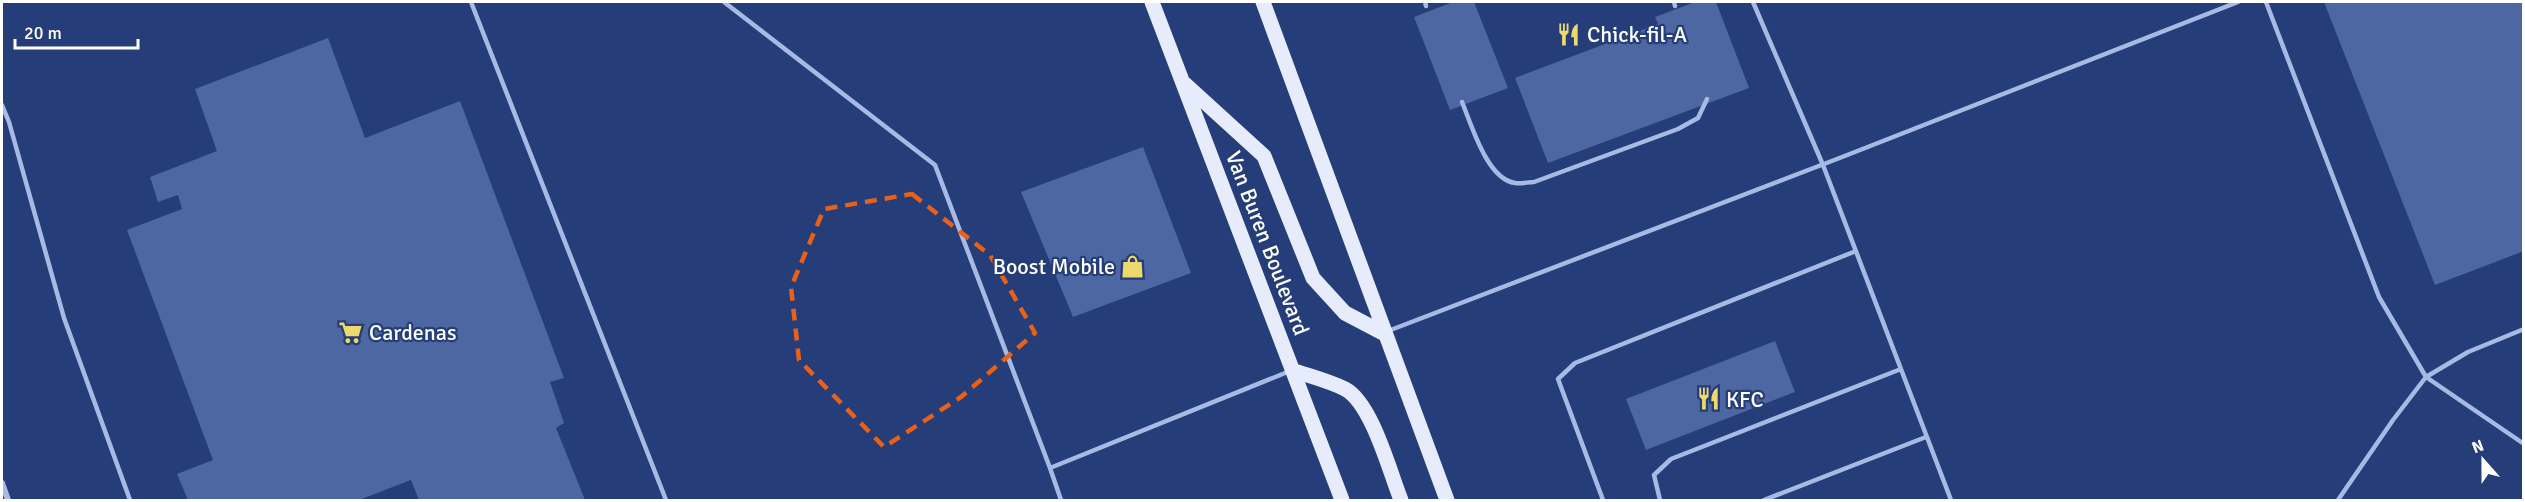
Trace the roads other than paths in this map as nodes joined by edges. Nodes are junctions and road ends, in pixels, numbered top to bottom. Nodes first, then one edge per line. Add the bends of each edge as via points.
1 (471, 2) edge
2 (724, 2) edge
3 (1152, 2) edge
4 (1263, 2) edge
5 (1753, 2) edge
6 (2238, 2) edge
7 (2266, 2) edge
8 (1183, 82) junction
9 (1707, 99) dead end
10 (1462, 102) dead end
11 (2, 105) edge
12 (1823, 165) junction
13 (1856, 251) junction
14 (2523, 329) edge
15 (1383, 333) junction
16 (1901, 369) junction
17 (1292, 370) junction
18 (2426, 377) junction
19 (1926, 436) junction
20 (2523, 444) edge
21 (1050, 468) junction
22 (2, 483) edge
23 (8, 501) edge
24 (129, 501) edge
25 (666, 501) edge
26 (1061, 501) edge
27 (1342, 501) edge
28 (1401, 501) edge
29 (1447, 501) edge
30 (1603, 501) edge
31 (1660, 501) edge
32 (1764, 501) edge
33 (1951, 501) edge
34 (2338, 501) edge

1 - 25 lane
2 - 21 lane via 935,165
3 - 8 main road, Van Buren Boulevard
4 - 15 main road
5 - 12 lane
6 - 12 lane
7 - 18 lane via 2379,297
8 - 15 main road via 1264,156 1313,279 1345,313
8 - 17 main road, Van Buren Boulevard
9 - 10 lane via 1698,118 1678,129 1534,182 1514,183 1488,162
11 - 24 lane via 64,318
12 - 13 lane
12 - 15 lane
13 - 16 lane
13 - 30 lane via 1575,363 1558,379
14 - 18 lane via 2468,352
15 - 29 main road
16 - 19 lane
16 - 31 lane via 1671,459 1654,475
17 - 21 lane
17 - 27 main road, Van Buren Boulevard
17 - 28 main road via 1347,390 1373,429
18 - 20 lane
18 - 34 lane
19 - 32 lane
19 - 33 lane
21 - 26 lane
22 - 23 street

